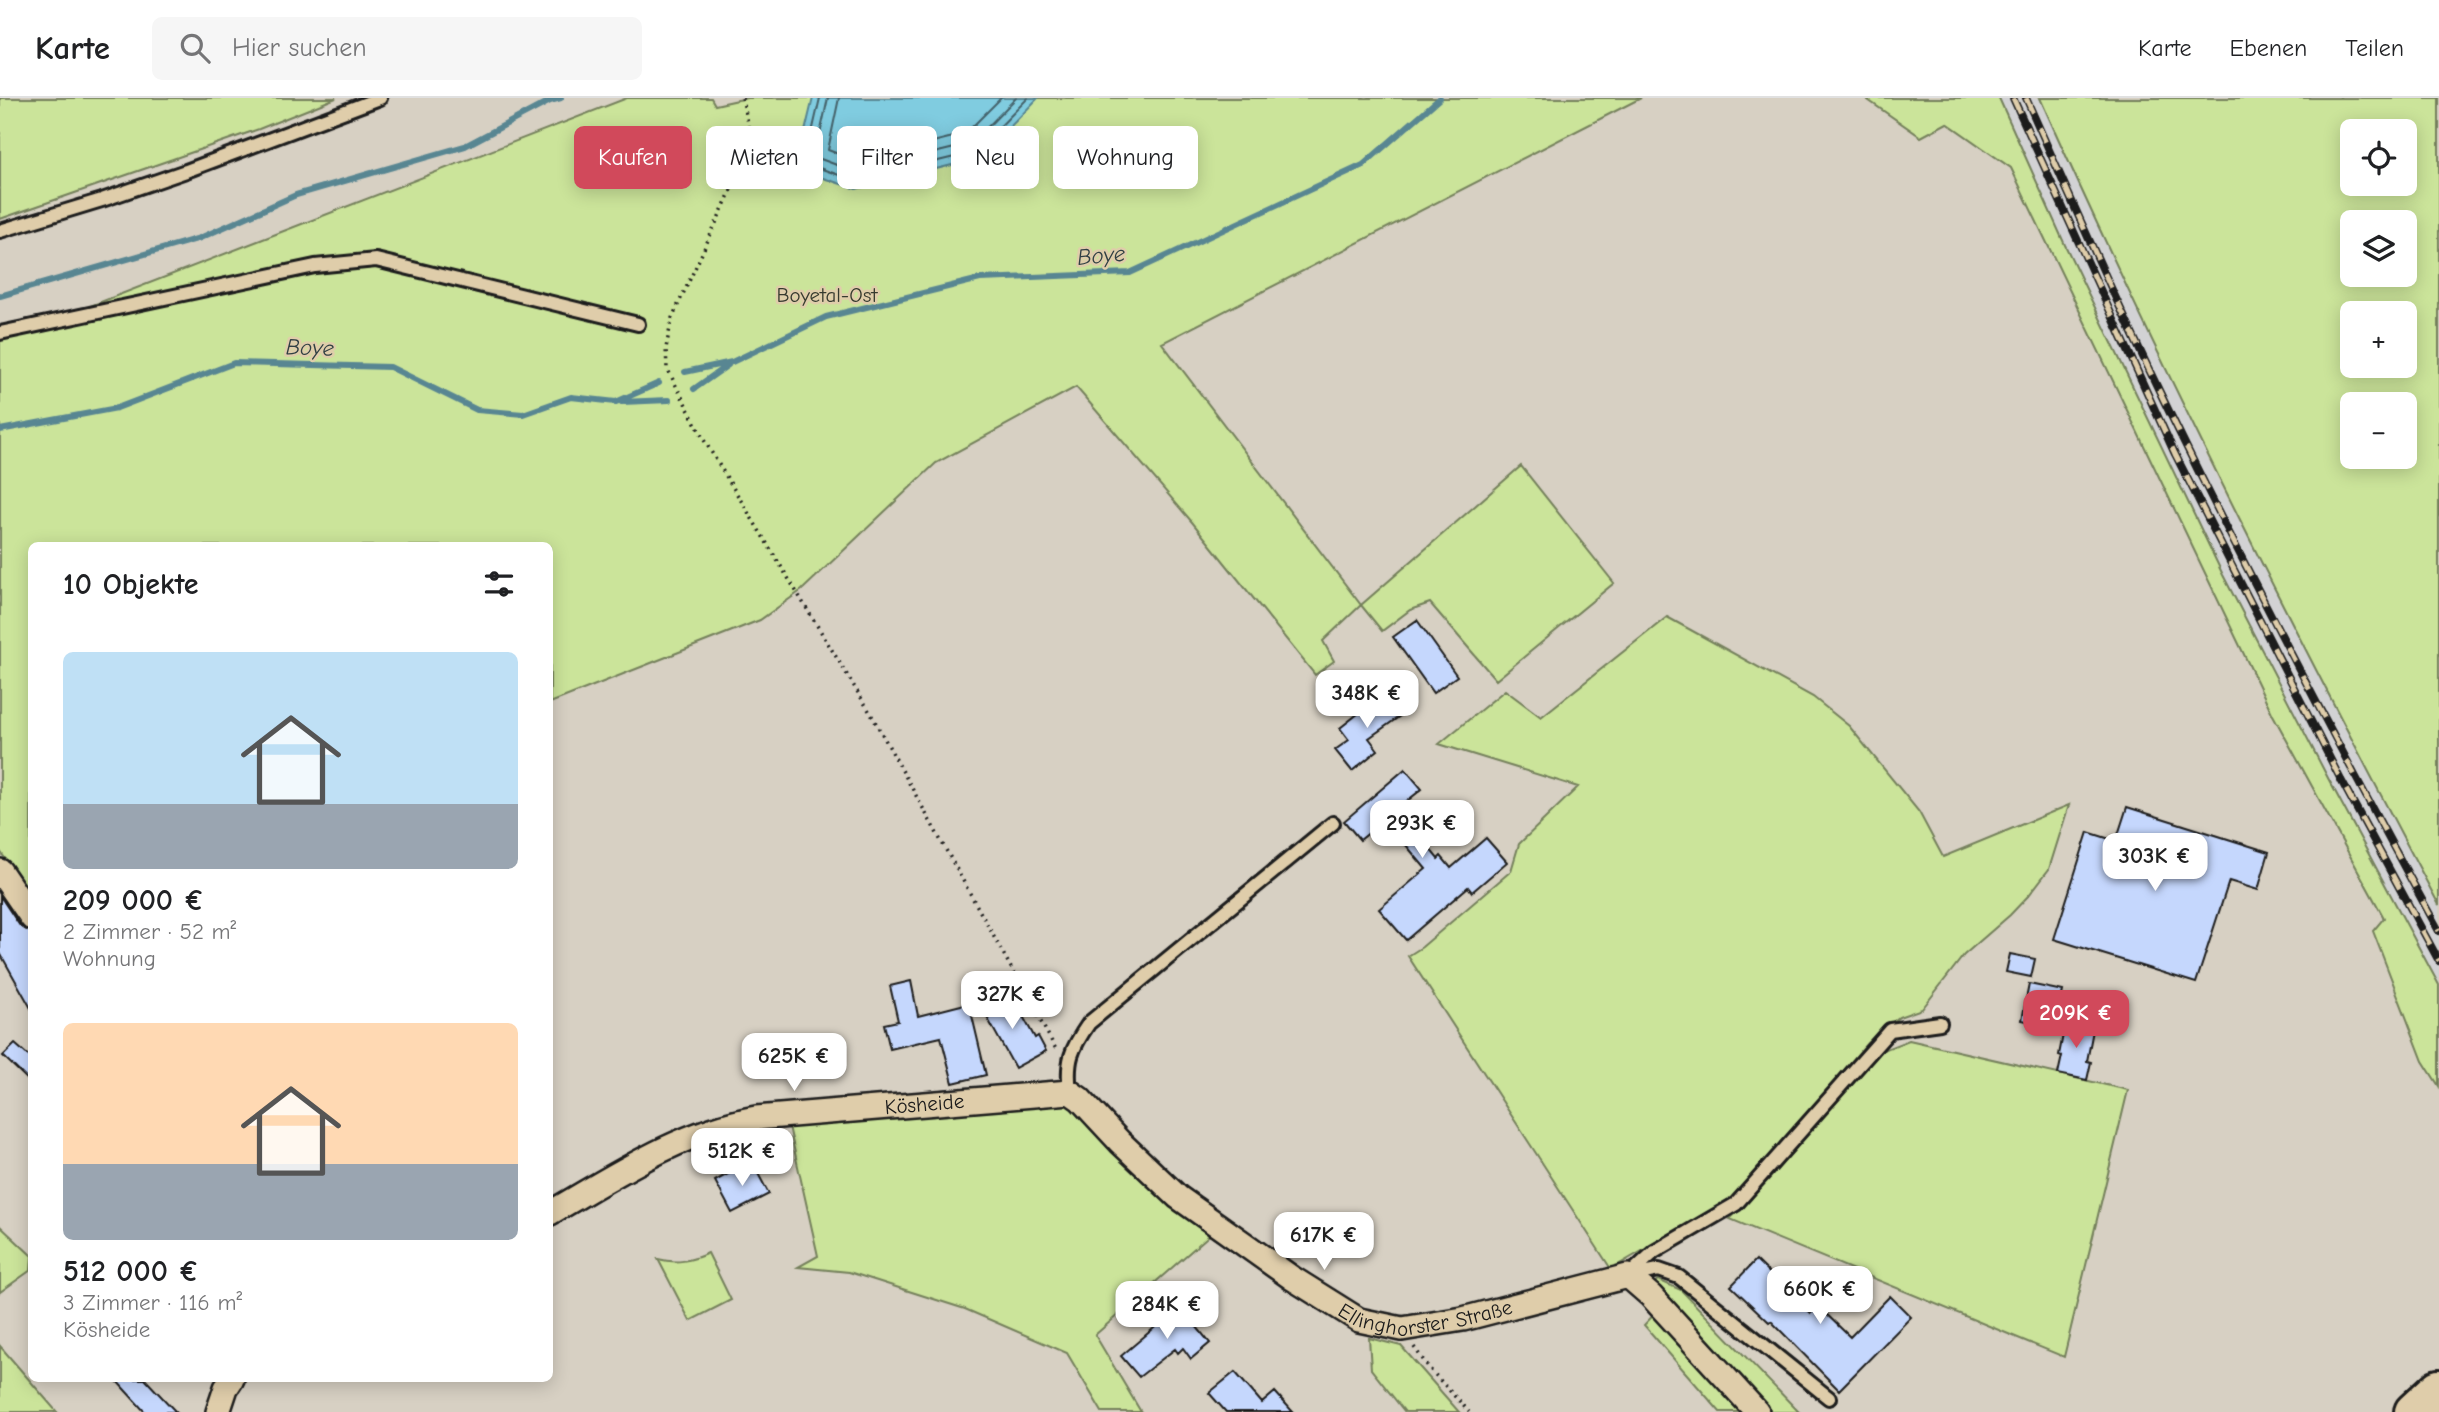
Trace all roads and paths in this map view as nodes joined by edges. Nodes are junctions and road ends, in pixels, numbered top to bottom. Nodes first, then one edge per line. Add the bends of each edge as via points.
1 (380, 98) edge
2 (742, 98) edge
3 (0, 231) edge
4 (638, 324) dead end
5 (0, 333) edge
6 (1333, 823) dead end
7 (0, 871) edge
8 (28, 912) edge
9 (1940, 1023) dead end
10 (1069, 1082) junction
11 (553, 1211) edge
12 (1628, 1276) junction
13 (1402, 1329) junction
14 (230, 1382) edge
15 (2439, 1389) edge
16 (1829, 1398) dead end
17 (218, 1412) edge
18 (1469, 1412) edge
19 (1757, 1412) edge
20 (2414, 1412) edge

1 - 3 lane via 138,188
2 - 10 path via 753,143 672,318 667,368 704,440 872,714
4 - 5 lane via 376,260 315,265
6 - 10 lane via 1089,1023 1070,1057
7 - 8 street
9 - 12 lane via 1890,1030 1736,1203 1654,1252
10 - 11 street, Kösheide via 732,1122 674,1143
10 - 13 street, Ellinghorster Straße via 1080,1099 1178,1198 1359,1320
12 - 13 street, Ellinghorster Straße via 1463,1320
12 - 16 lane via 1659,1270 1679,1276
12 - 19 street
13 - 18 path
14 - 17 street
15 - 20 highway

